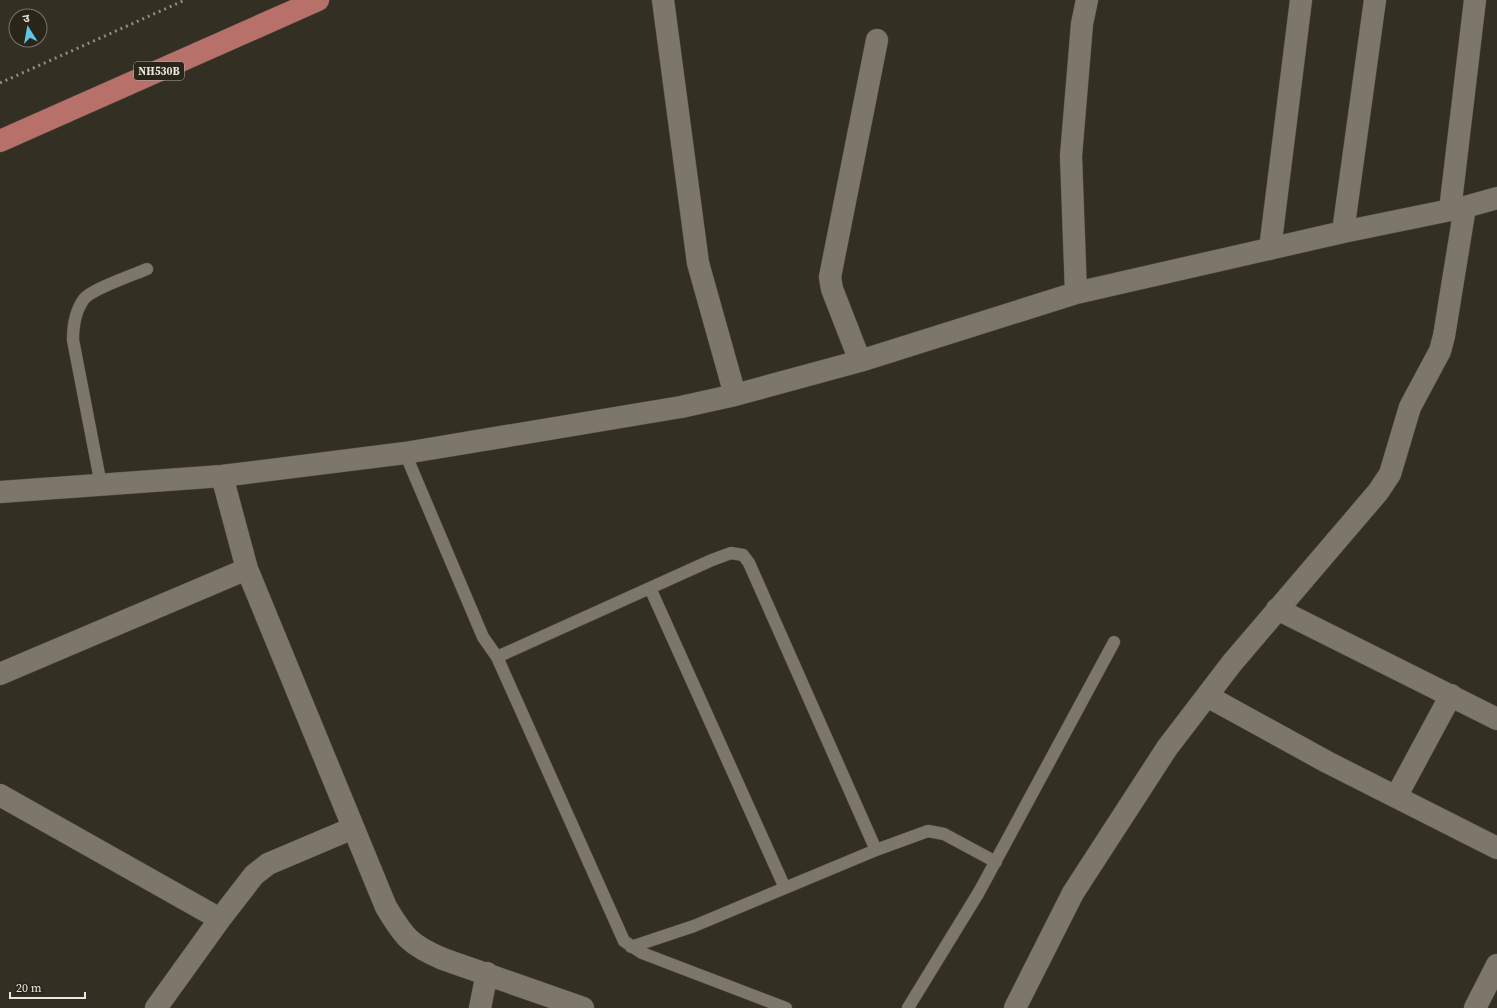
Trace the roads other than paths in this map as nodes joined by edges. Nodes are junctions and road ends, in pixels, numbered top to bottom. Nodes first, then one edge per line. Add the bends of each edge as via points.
1 (318, 0) edge
2 (663, 0) edge
3 (1087, 0) edge
4 (1301, 0) edge
5 (1375, 0) edge
6 (1475, 0) edge
7 (878, 40) dead end
8 (0, 141) edge
9 (1497, 198) edge
10 (1458, 209) junction
11 (1343, 232) junction
12 (1270, 249) junction
13 (147, 270) dead end
14 (1076, 293) junction
15 (860, 361) junction
16 (736, 395) junction
17 (405, 453) junction
18 (222, 476) junction
19 (101, 485) junction
20 (0, 492) edge
21 (247, 569) junction
22 (650, 588) junction
23 (1277, 609) junction
24 (1114, 642) dead end
25 (497, 657) junction
26 (0, 674) edge
27 (1451, 695) junction
28 (1207, 696) junction
29 (1497, 719) edge
30 (0, 795) edge
31 (1396, 797) junction
32 (353, 828) junction
33 (1497, 848) edge
34 (876, 850) junction
35 (996, 862) junction
36 (785, 888) junction
37 (220, 919) junction
38 (631, 947) junction
39 (1497, 965) edge
40 (486, 974) junction
41 (156, 1008) edge
42 (480, 1008) edge
43 (583, 1008) edge
44 (786, 1008) edge
45 (908, 1008) edge
46 (1015, 1008) edge
47 (1475, 1008) edge

1 - 8 highway, NH530B
2 - 16 street via 698,263
3 - 14 street via 1082,24 1071,156
4 - 12 street
5 - 11 street
6 - 10 street
7 - 15 street via 830,277 832,289
9 - 10 street
10 - 11 street
10 - 23 street via 1444,336 1440,351 1410,407 1390,474 1378,492
11 - 12 street
12 - 14 street
13 - 19 lane via 85,298 77,312 73,327 73,340
14 - 15 street
15 - 16 street
16 - 17 street via 681,407
17 - 18 street
17 - 25 lane via 483,637
18 - 19 street
18 - 21 street
19 - 20 street
21 - 26 street
21 - 32 street
22 - 25 lane
22 - 34 lane via 731,553 744,555
22 - 36 lane
23 - 27 street
23 - 28 street
24 - 35 lane
25 - 38 lane via 624,941
27 - 29 street
27 - 31 street
28 - 31 street
28 - 46 street via 1167,748 1073,893
30 - 37 street
31 - 33 street
32 - 37 street via 263,868 254,875
32 - 40 street via 386,907 409,941 443,959
34 - 35 lane via 928,831 944,834
34 - 36 lane
35 - 45 lane
36 - 38 lane via 694,926
37 - 41 street
38 - 44 lane
39 - 47 street
40 - 42 street
40 - 43 street

